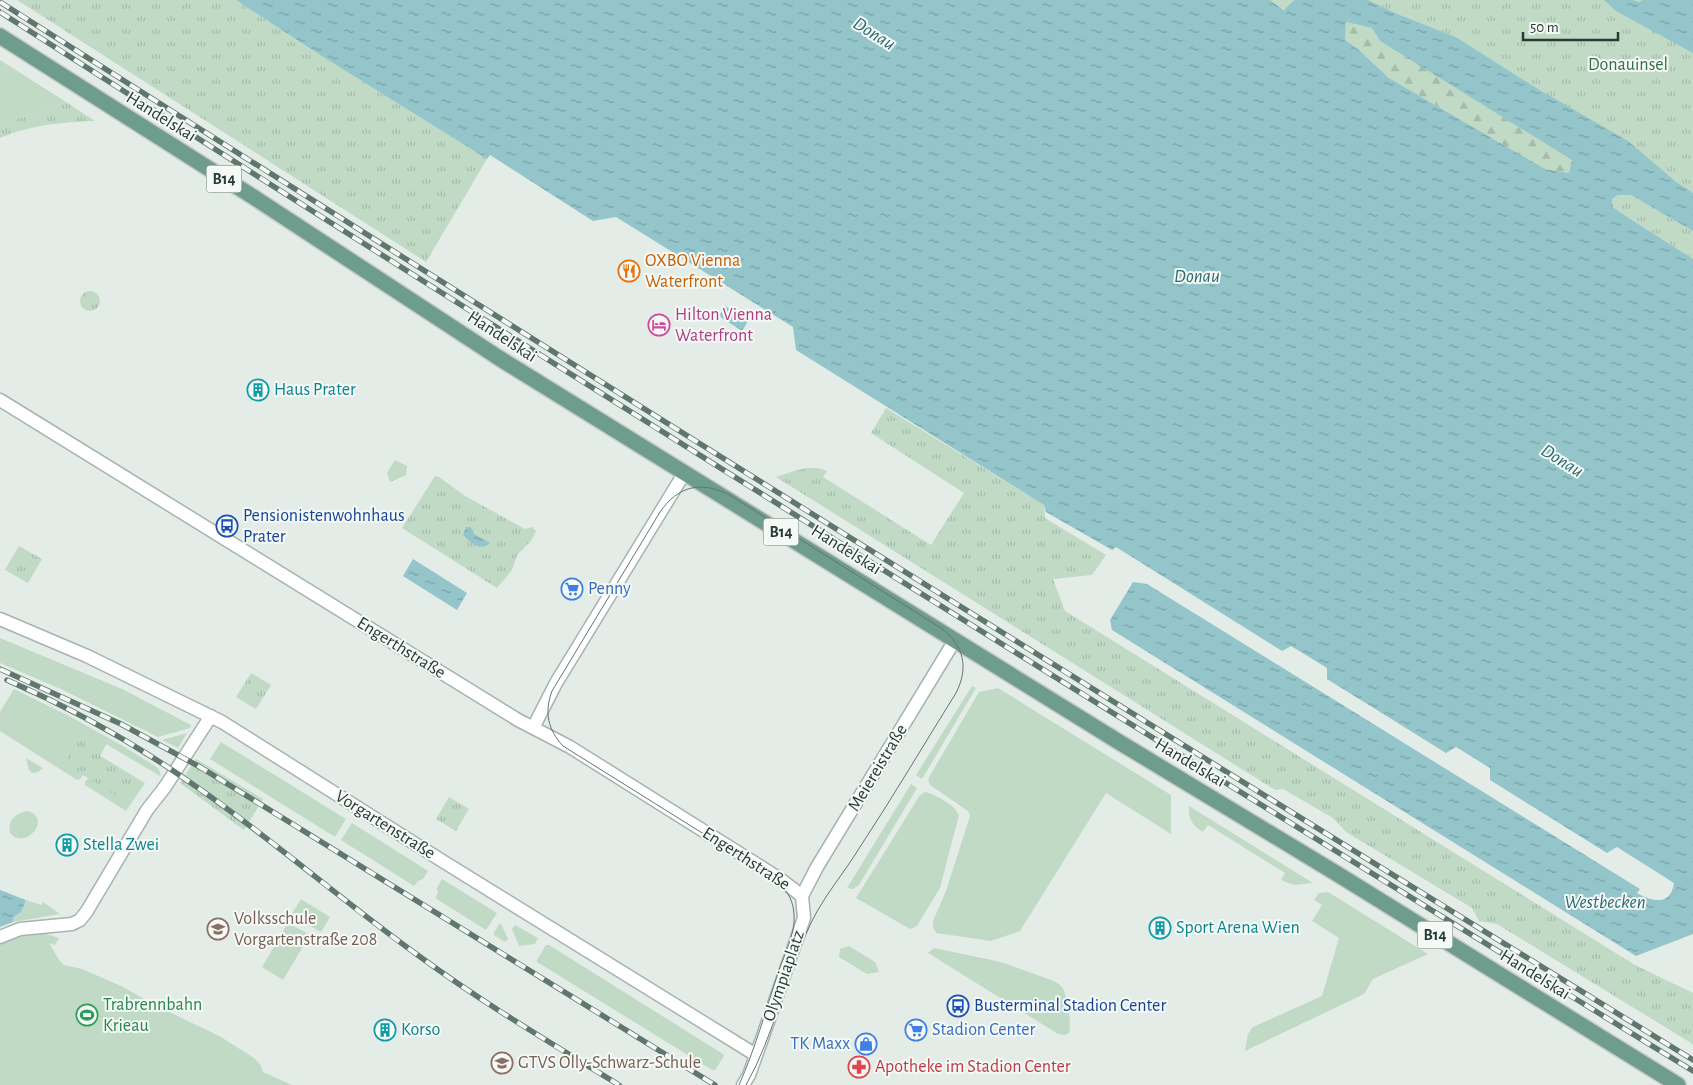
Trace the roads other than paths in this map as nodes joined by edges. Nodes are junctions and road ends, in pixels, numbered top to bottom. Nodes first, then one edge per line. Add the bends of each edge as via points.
1 (0, 36) edge
2 (0, 400) edge
3 (685, 472) junction
4 (0, 619) edge
5 (955, 640) junction
6 (210, 716) junction
7 (533, 728) junction
8 (802, 896) junction
9 (0, 937) edge
10 (756, 1055) junction
11 (743, 1085) edge
12 (1678, 1085) edge

1 - 3 main road, Handelskai / B14 via 499,358
2 - 7 street, Engerthstraße
3 - 5 main road, Handelskai / B14
3 - 7 street via 556,683
4 - 6 street, Vorgartenstraße via 87,656
5 - 8 street, Meiereistraße
5 - 12 main road, Handelskai / B14
6 - 9 street via 147,810 80,920 72,924 20,929
6 - 10 street, Vorgartenstraße
7 - 8 street, Engerthstraße via 570,747 780,878
8 - 10 street, Olympiaplatz via 804,918
10 - 11 street

